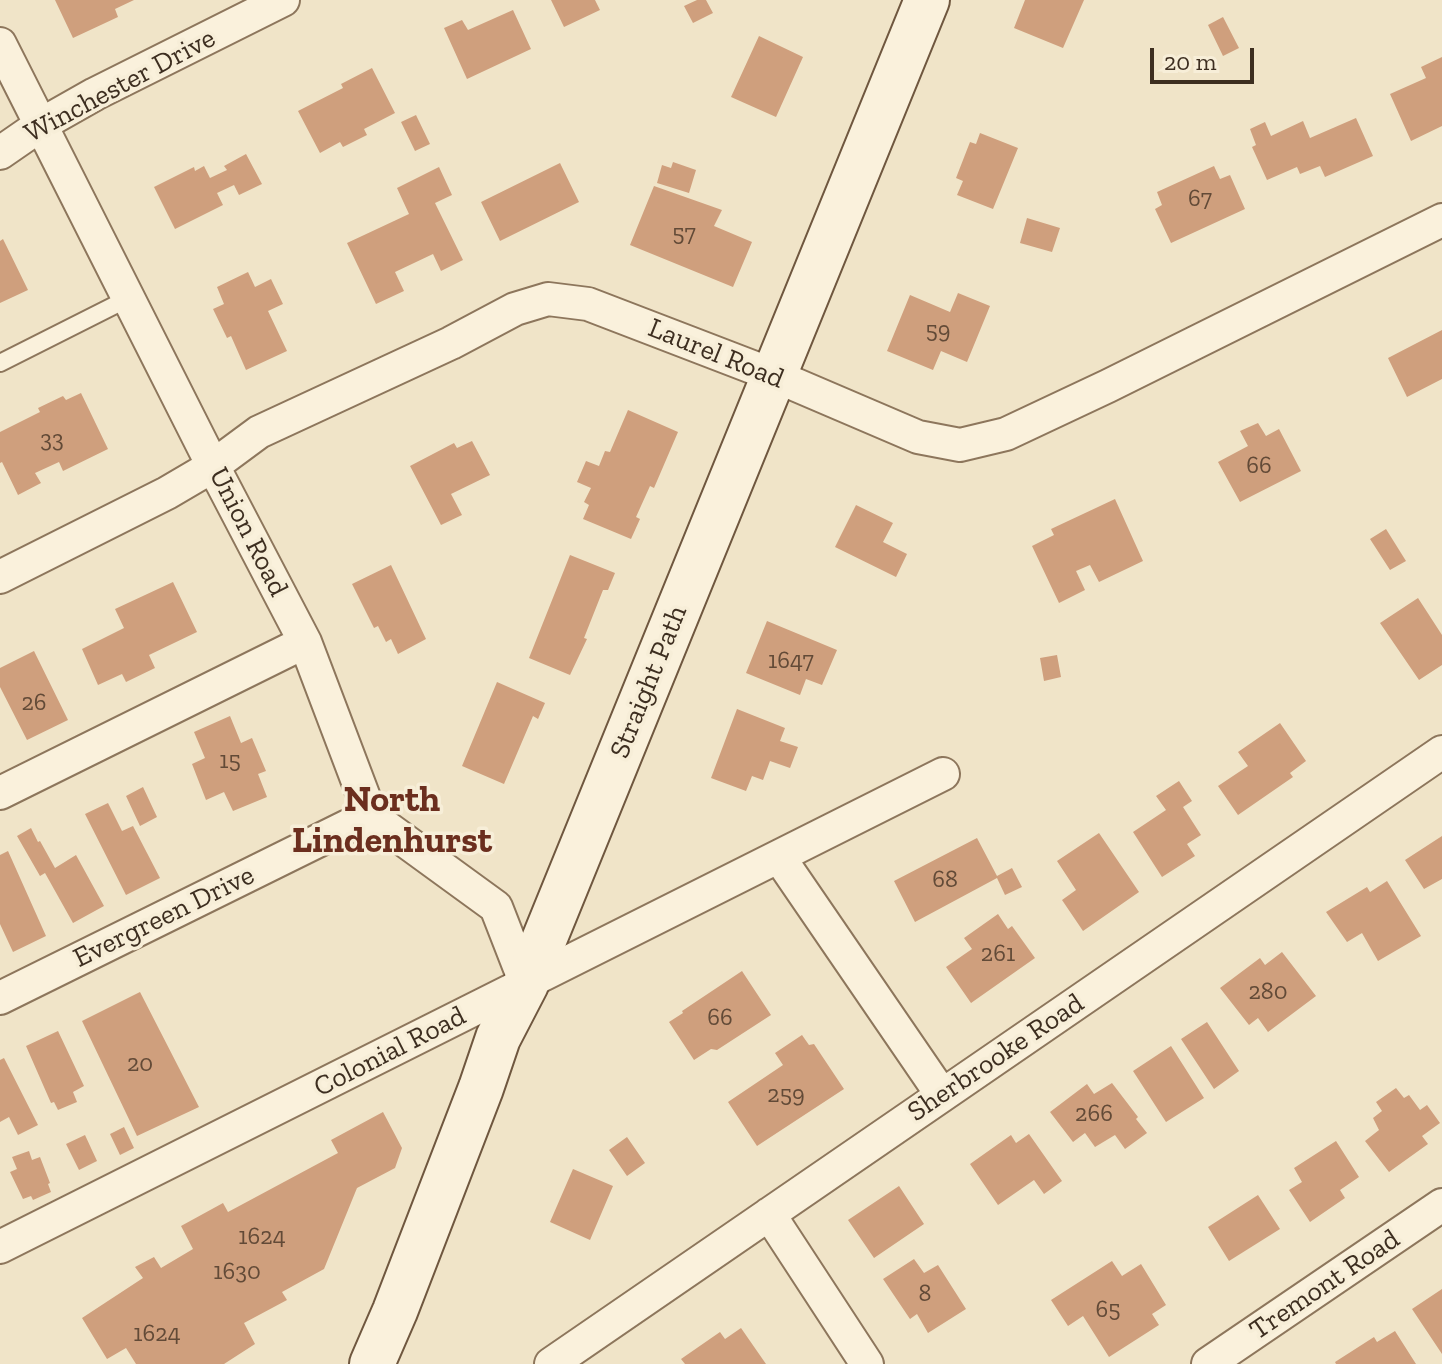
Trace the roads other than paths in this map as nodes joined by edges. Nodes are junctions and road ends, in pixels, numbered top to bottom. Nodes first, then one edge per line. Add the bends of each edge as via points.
1 (283, 0) edge
2 (927, 0) edge
3 (0, 44) edge
4 (42, 124) junction
5 (0, 153) edge
6 (1442, 220) edge
7 (129, 298) junction
8 (0, 363) edge
9 (773, 375) junction
10 (213, 466) junction
11 (0, 577) edge
12 (305, 642) junction
13 (1442, 752) edge
14 (943, 774) dead end
15 (0, 793) edge
16 (371, 816) junction
17 (779, 857) junction
18 (526, 984) junction
19 (0, 998) edge
20 (942, 1095) junction
21 (1442, 1205) edge
22 (769, 1214) junction
23 (0, 1247) edge
24 (372, 1364) edge
25 (551, 1364) edge
26 (867, 1364) edge
27 (1208, 1364) edge

1 - 4 street, Winchester Drive
2 - 9 main road, Straight Path
3 - 4 street, Union Road
4 - 5 street, Winchester Drive
4 - 7 street, Union Road
6 - 9 street, Laurel Road via 1006,434 960,445 918,437
7 - 8 lane
7 - 10 street, Union Road
9 - 10 street, Laurel Road via 588,304 548,299 515,309 259,432
9 - 18 main road, Straight Path
10 - 11 street, Laurel Road
10 - 12 street, Union Road
12 - 15 street
12 - 16 street, Union Road
13 - 20 street, Sherbrooke Road
14 - 17 street, Colonial Road
16 - 18 street via 496,907
16 - 19 street, Evergreen Drive
17 - 18 street, Colonial Road
17 - 20 street
18 - 23 street, Colonial Road
18 - 24 main road, Straight Path via 498,1038
20 - 22 street, Sherbrooke Road
21 - 27 street, Tremont Road
22 - 25 street, Sherbrooke Road
22 - 26 street

